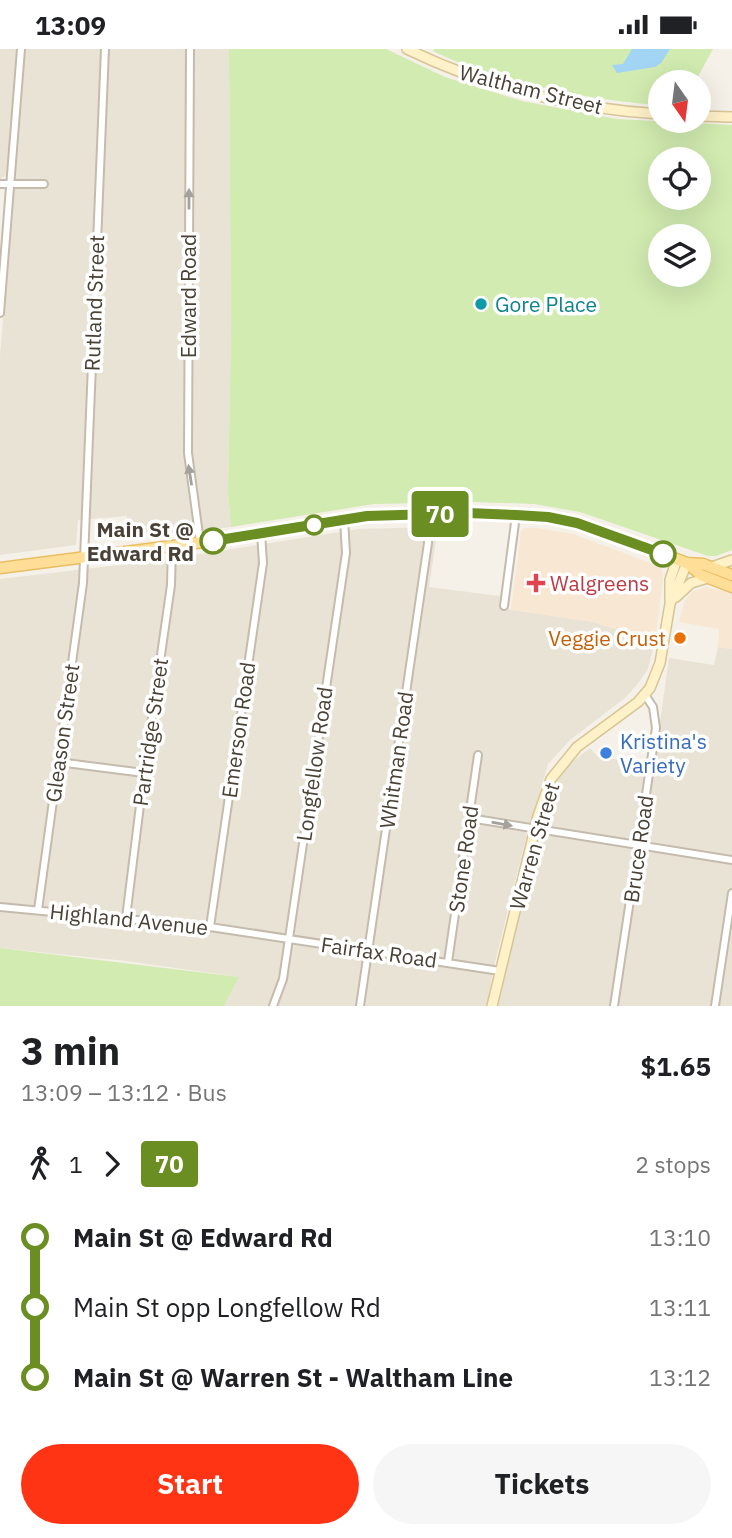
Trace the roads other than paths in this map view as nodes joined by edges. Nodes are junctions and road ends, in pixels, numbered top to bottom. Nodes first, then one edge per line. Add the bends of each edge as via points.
1 (21, 49) edge
2 (105, 49) edge
3 (190, 49) edge
4 (407, 49) edge
5 (648, 113) edge
6 (711, 116) edge
7 (732, 117) edge
8 (10, 183) junction
9 (0, 184) edge
10 (44, 184) dead end
11 (0, 313) edge
12 (428, 514) junction
13 (516, 515) junction
14 (344, 519) junction
15 (261, 533) junction
16 (200, 542) junction
17 (172, 546) junction
18 (83, 557) junction
19 (732, 560) edge
20 (682, 561) junction
21 (712, 567) junction
22 (0, 568) edge
23 (732, 575) edge
24 (708, 578) junction
25 (732, 587) edge
26 (670, 604) junction
27 (504, 606) dead end
28 (645, 695) junction
29 (478, 755) dead end
30 (58, 762) junction
31 (144, 773) junction
32 (469, 818) junction
33 (534, 830) junction
34 (638, 846) junction
35 (732, 860) edge
36 (732, 893) edge
37 (0, 907) edge
38 (38, 910) junction
39 (127, 918) junction
40 (210, 926) junction
41 (258, 934) joint
42 (289, 938) junction
43 (368, 950) junction
44 (447, 962) junction
45 (500, 971) junction
46 (273, 1006) edge
47 (360, 1006) edge
48 (492, 1006) edge
49 (614, 1006) edge
50 (715, 1006) edge

1 - 8 street
2 - 18 street, Rutland Street
16 -> 3 street, Edward Road via 187,453
4 - 5 main road, Waltham Street via 507,88
6 - 7 main road
8 - 9 street
8 - 10 street
8 - 11 street
12 - 13 main road
12 - 14 main road
12 - 43 street, Whitman Road via 428,543
13 - 20 main road via 577,523
13 - 27 street
14 - 15 main road
14 - 42 street, Longfellow Road via 346,553
15 - 16 main road
15 - 40 street, Emerson Road via 263,563
16 - 17 main road
17 - 18 main road
17 - 31 street, Partridge Street via 171,585
18 - 22 main road
18 - 30 street, Gleason Street
19 - 21 main road
20 - 21 main road
20 - 24 main road
20 - 26 main road, Warren Street
21 - 23 main road
24 - 25 main road
24 - 26 main road via 689,584
26 - 28 main road, Warren Street via 658,673
28 - 33 main road, Warren Street via 562,762 551,779
28 - 34 street, Bruce Road via 656,721
29 - 32 street, Stone Road
30 - 31 street
30 - 38 street, Gleason Street
31 - 39 street, Partridge Street
32 -> 33 street
32 - 44 street, Stone Road
33 - 34 street
33 - 45 main road, Warren Street
34 - 35 street
34 - 49 street, Bruce Road
36 - 50 street
37 - 38 street, Highland Avenue
38 - 39 street, Highland Avenue
39 - 40 street, Highland Avenue
40 - 41 street, Highland Avenue
41 - 42 street, Fairfax Road
42 - 43 street, Fairfax Road
42 - 46 street, Longfellow Road via 282,984
43 - 44 street, Fairfax Road
43 - 47 street, Whitman Road
44 - 45 street, Fairfax Road
45 - 48 main road, Warren Street

